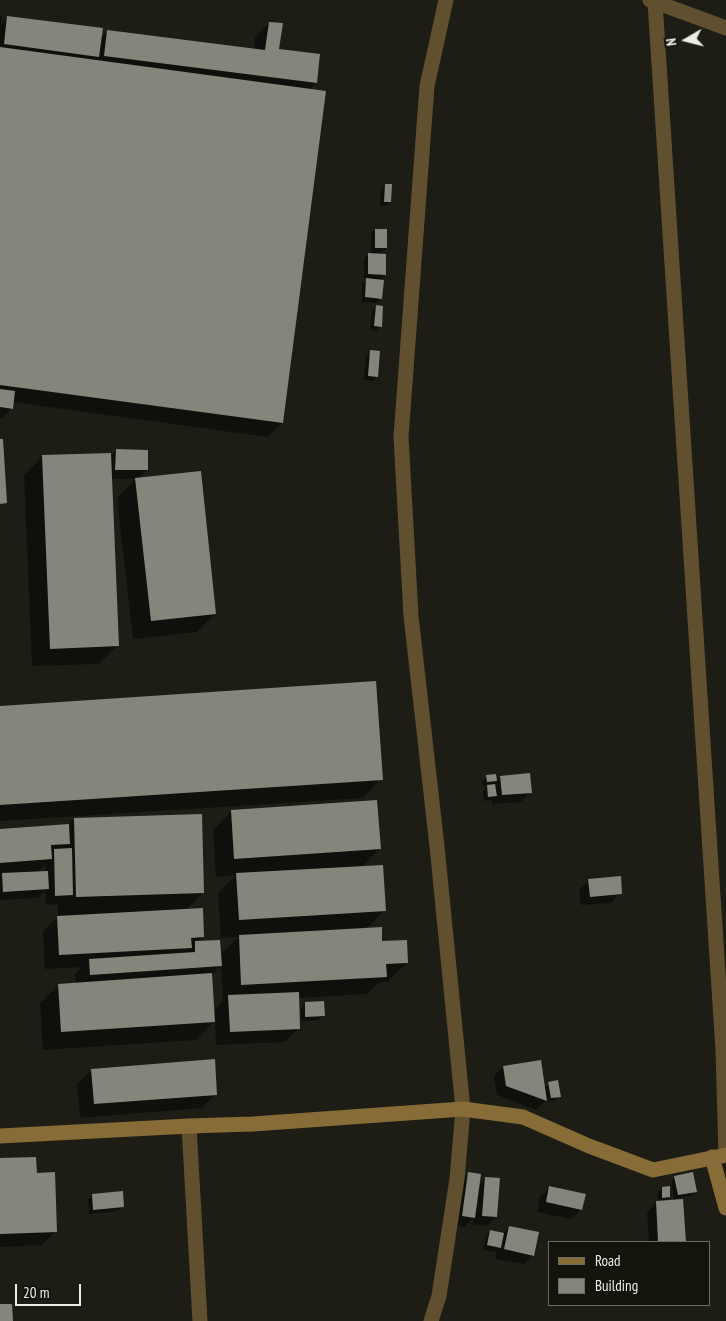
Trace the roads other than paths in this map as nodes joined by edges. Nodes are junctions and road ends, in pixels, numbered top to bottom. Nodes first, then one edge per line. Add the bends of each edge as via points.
1 (446, 0) edge
2 (653, 1) edge
3 (726, 28) edge
4 (724, 1050) edge
5 (463, 1110) junction
6 (189, 1126) junction
7 (0, 1136) edge
8 (721, 1156) edge
9 (726, 1208) edge
10 (200, 1321) edge
11 (431, 1321) edge

1 - 5 street via 427,86 401,437 411,616
2 - 3 street
2 - 4 street
4 - 8 street
5 - 6 street
5 - 8 street via 523,1117 653,1170
5 - 11 street via 457,1179 439,1296
6 - 7 street
6 - 10 street
8 - 9 street

